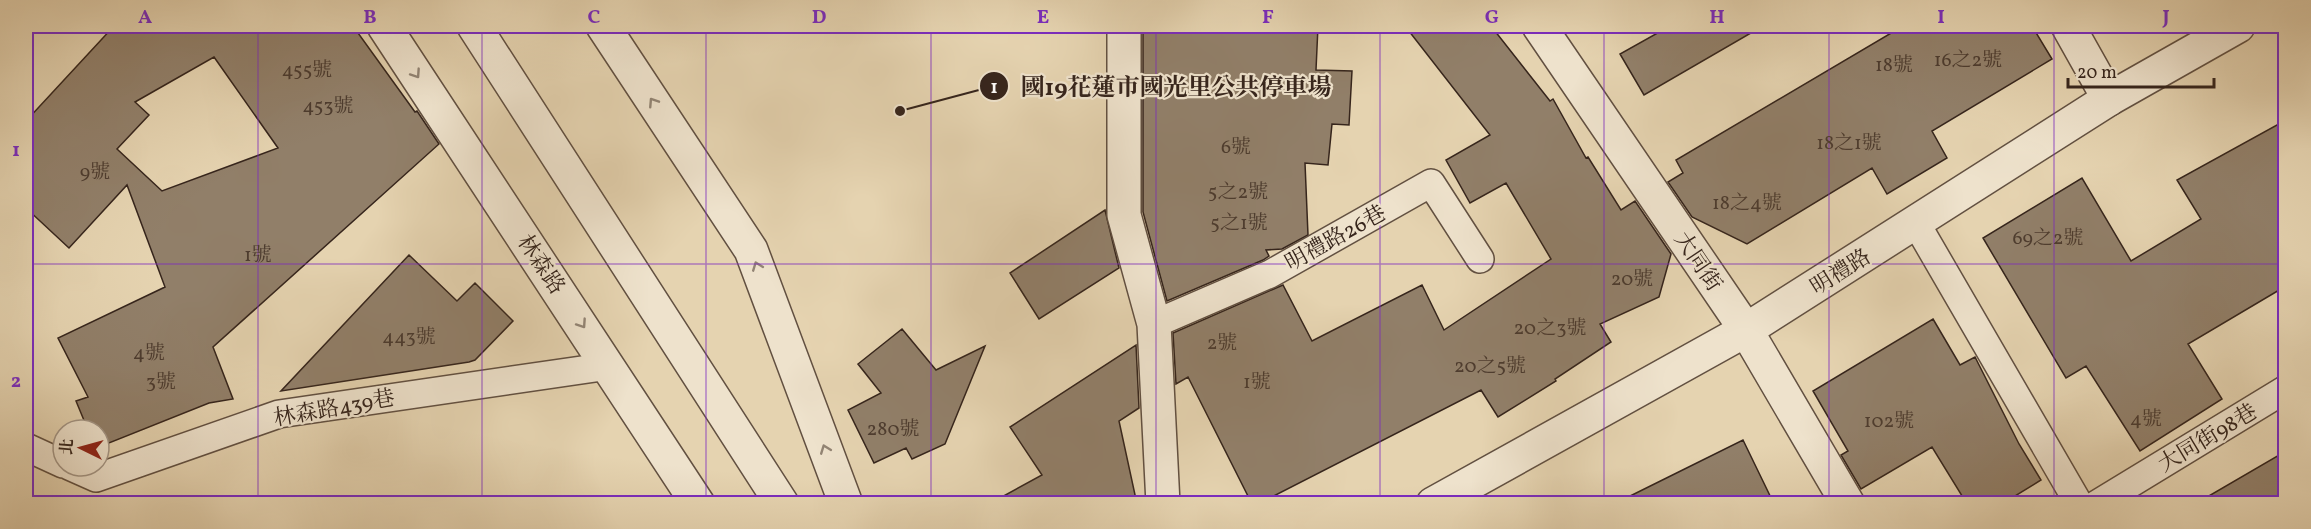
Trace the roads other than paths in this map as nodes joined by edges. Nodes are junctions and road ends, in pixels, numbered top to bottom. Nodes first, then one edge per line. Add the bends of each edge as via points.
1 (384, 26) edge
2 (474, 26) edge
3 (603, 26) edge
4 (1124, 26) edge
5 (1539, 26) edge
6 (2068, 26) edge
7 (2238, 26) edge
8 (2109, 99) junction
9 (1916, 223) junction
10 (1480, 259) dead end
11 (1154, 324) junction
12 (1746, 330) junction
13 (609, 366) junction
14 (2286, 389) edge
15 (26, 447) edge
16 (51, 458) edge
17 (111, 473) edge
18 (698, 504) edge
19 (782, 504) edge
20 (846, 504) edge
21 (1163, 504) edge
22 (1433, 504) edge
23 (1848, 504) edge
24 (2079, 504) edge
25 (2097, 504) edge

1 -> 13 street, 林森路
2 - 19 street
20 -> 3 street via 751,250
4 - 11 street via 1124,215
5 - 12 street, 大同街
6 - 8 street
7 - 8 street, 明禮路
8 - 9 street, 明禮路
9 - 12 street, 明禮路
9 - 24 lane
10 - 11 lane, 明禮路26巷 via 1431,183 1270,274
11 - 21 street
12 - 22 street, 明禮路
12 - 23 street, 大同街
13 - 17 lane, 林森路439巷 via 279,414
13 - 18 street, 林森路
14 - 25 lane, 大同街98巷
15 - 16 lane

